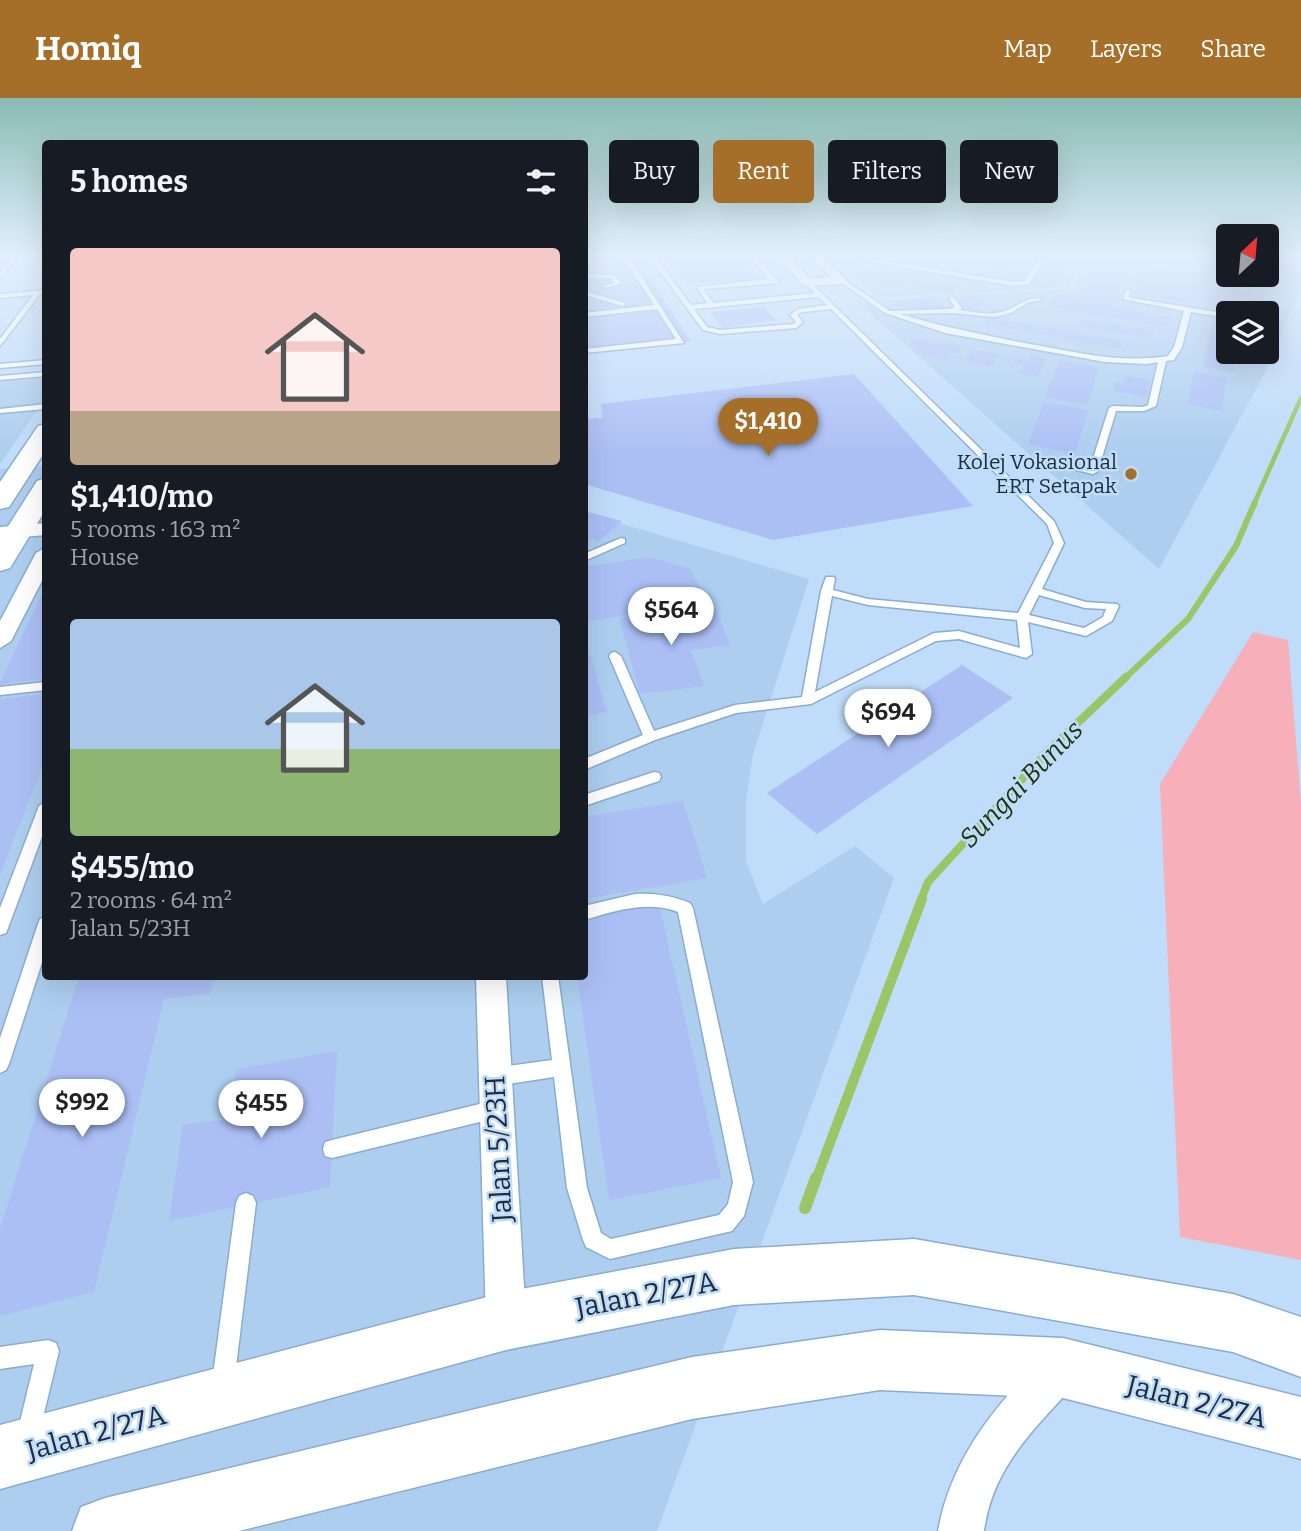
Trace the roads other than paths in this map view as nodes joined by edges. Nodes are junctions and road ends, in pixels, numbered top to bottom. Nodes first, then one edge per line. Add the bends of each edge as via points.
1 (19, 321) edge
2 (668, 321) edge
3 (699, 321) edge
4 (799, 321) edge
5 (845, 321) edge
6 (915, 321) edge
7 (1185, 321) edge
8 (0, 344) edge
9 (588, 351) edge
10 (1162, 360) junction
11 (42, 362) edge
12 (0, 366) edge
13 (42, 374) edge
14 (0, 378) edge
15 (42, 406) edge
16 (0, 411) edge
17 (42, 437) edge
18 (1065, 466) dead end
19 (42, 493) edge
20 (0, 501) edge
21 (21, 531) edge
22 (621, 541) dead end
23 (588, 556) edge
24 (42, 561) edge
25 (0, 562) edge
26 (1035, 590) junction
27 (1022, 617) junction
28 (0, 642) edge
29 (615, 656) dead end
30 (42, 686) edge
31 (0, 691) edge
32 (807, 701) junction
33 (649, 737) junction
34 (588, 763) edge
35 (654, 777) dead end
36 (588, 800) edge
37 (42, 816) edge
38 (4, 909) edge
39 (588, 912) edge
40 (0, 928) edge
41 (42, 936) edge
42 (491, 980) edge
43 (551, 980) edge
44 (0, 1065) edge
45 (562, 1067) junction
46 (495, 1093) junction
47 (332, 1149) dead end
48 (246, 1203) dead end
49 (506, 1321) junction
50 (1301, 1347) edge
51 (0, 1358) edge
52 (1063, 1367) junction
53 (221, 1398) junction
54 (1301, 1428) edge
55 (12, 1455) edge
56 (105, 1531) edge
57 (961, 1531) edge

1 - 8 lane
2 - 9 lane via 681,341
3 - 4 lane via 705,329 720,332 796,326
5 - 26 lane via 1051,523 1059,543
6 - 10 lane via 1105,360
7 - 10 lane via 1178,347 1171,358
10 - 18 lane via 1152,406 1113,408 1093,471
11 - 12 lane
13 - 14 lane
15 - 16 lane
17 - 20 main road
19 - 21 main road
21 - 25 main road
22 - 23 lane
24 - 28 street
26 - 27 lane
26 - 27 lane via 1085,605 1113,606 1108,620 1086,632
27 - 32 lane via 1026,654 959,635 934,636
27 - 32 lane via 868,602 828,585
29 - 33 lane
30 - 31 lane
32 - 33 lane via 735,709
33 - 34 lane
35 - 36 lane
37 - 38 lane
38 - 40 lane
39 - 45 lane via 650,897 685,908 743,1182 737,1209 725,1224 610,1249 593,1240 577,1188
41 - 44 lane
42 - 46 street, Jalan 5/23H
43 - 45 lane
45 - 46 lane
46 - 47 lane
46 - 49 street, Jalan 5/23H
48 - 53 lane
49 - 50 main road, Jalan 2/27A via 734,1277 914,1267 1233,1323
49 - 53 main road, Jalan 2/27A
51 - 55 lane via 48,1351
52 - 54 main road, Jalan 2/27A
52 - 56 main road, Jalan 2/27A via 880,1360 692,1388 260,1505
52 - 57 street via 1006,1425 962,1506
53 - 55 main road, Jalan 2/27A

